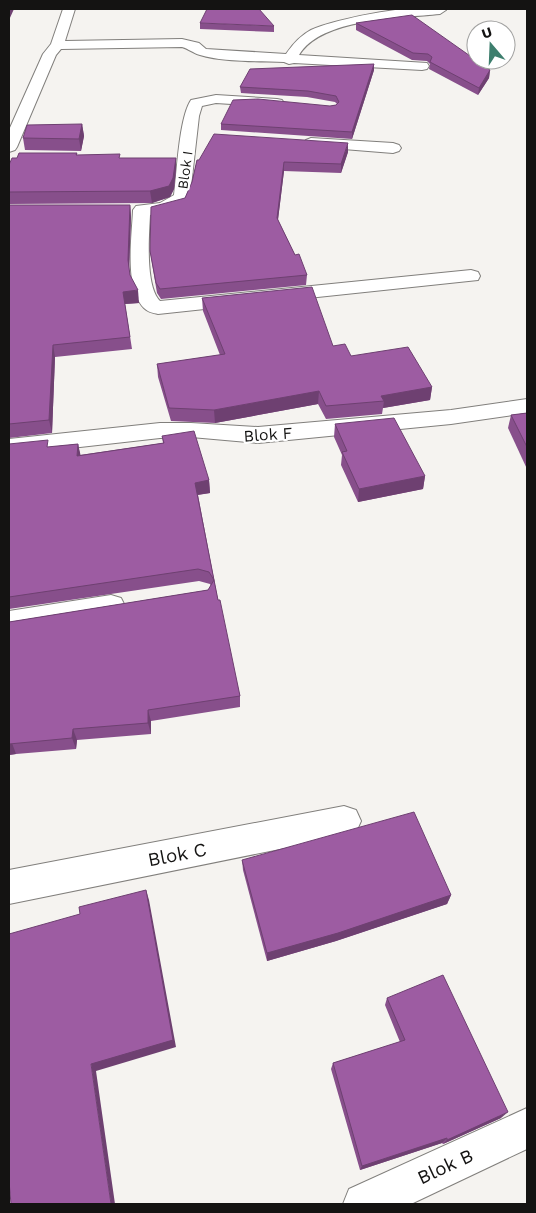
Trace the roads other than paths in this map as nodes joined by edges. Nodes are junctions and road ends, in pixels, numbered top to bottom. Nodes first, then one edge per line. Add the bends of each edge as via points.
1 (69, 9) edge
2 (440, 10) edge
3 (57, 45) junction
4 (289, 60) junction
5 (422, 66) edge
6 (292, 104) edge
7 (190, 135) junction
8 (208, 137) dead end
9 (299, 142) edge
10 (393, 148) dead end
11 (12, 154) edge
12 (167, 158) edge
13 (187, 158) junction
14 (471, 276) dead end
15 (527, 406) edge
16 (9, 447) edge
17 (134, 603) edge
18 (9, 622) edge
19 (344, 821) dead end
20 (9, 886) edge
21 (527, 1128) edge
22 (364, 1204) edge

1 - 3 street
2 - 4 street via 326,28 302,41
3 - 4 street via 182,43 206,53
3 - 11 street via 50,54
4 - 5 street
6 - 7 street, Blok I via 226,99 200,101 194,106
7 - 8 street
7 - 13 street, Blok I
9 - 10 street
12 - 13 street
13 - 14 street, Blok I via 184,190 178,202 163,208 132,210 144,292 150,304 158,308
15 - 16 street, Blok F via 451,417 258,435 156,431
17 - 18 street
19 - 20 street, Blok C
21 - 22 street, Blok B

